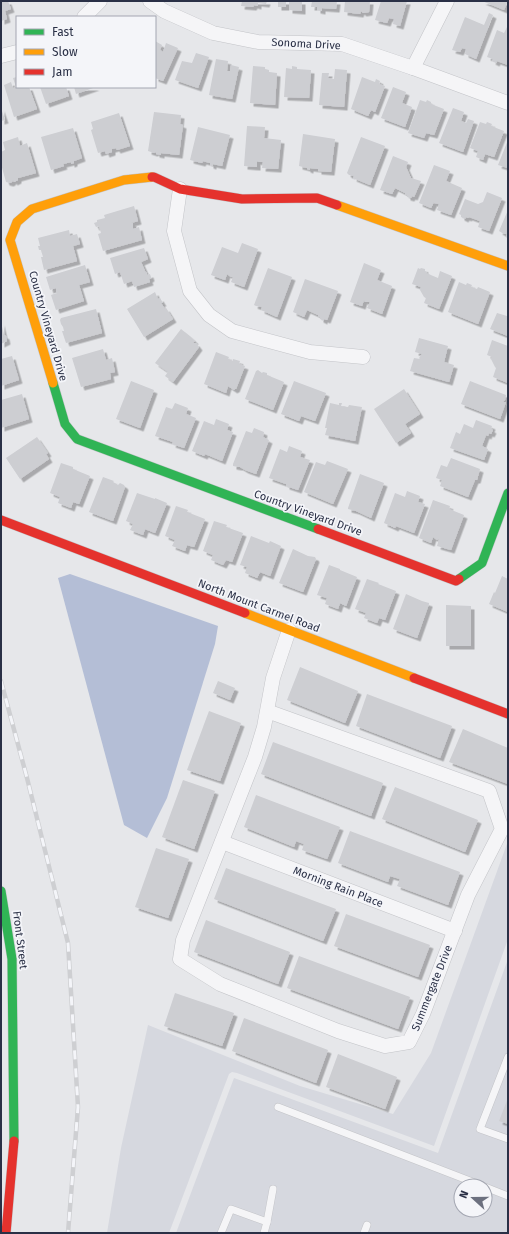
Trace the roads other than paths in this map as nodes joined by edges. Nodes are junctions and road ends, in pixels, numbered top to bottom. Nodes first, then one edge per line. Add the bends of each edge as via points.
1 (100, 1) edge
2 (150, 1) edge
3 (447, 1) edge
4 (85, 16) edge
5 (16, 52) edge
6 (1, 56) edge
7 (413, 68) junction
8 (508, 103) edge
9 (180, 189) junction
10 (508, 266) edge
11 (363, 357) dead end
12 (508, 493) edge
13 (1, 520) edge
14 (289, 630) junction
15 (267, 711) junction
16 (508, 714) edge
17 (222, 842) junction
18 (1, 891) edge
19 (455, 931) junction
20 (7, 1012) edge
21 (508, 1057) edge
22 (278, 1107) dead end
23 (508, 1139) edge
24 (463, 1178) edge
25 (273, 1189) dead end
26 (493, 1190) edge
27 (508, 1196) edge
28 (267, 1222) junction
29 (367, 1225) dead end
30 (6, 1233) edge
31 (221, 1233) edge
32 (264, 1233) edge
33 (364, 1233) edge

1 - 4 street
2 - 7 street, Sonoma Drive via 164,11 212,33 258,42 342,44
3 - 7 street
5 - 6 street
7 - 8 street, Sonoma Drive
9 - 10 street, Country Vineyard Drive via 242,199 318,198
9 - 11 street via 174,231 190,291 209,315 232,331 310,352
9 - 12 street, Country Vineyard Drive via 154,177 124,180 32,209 17,222 10,240 65,424 77,440 456,581 482,563
13 - 14 street, North Mount Carmel Road
14 - 15 street, Summergate Drive
14 - 16 street, North Mount Carmel Road
15 - 17 street, Summergate Drive via 255,757
15 - 19 street, Summergate Drive via 489,791 502,829 468,896
17 - 19 street, Morning Rain Place
17 - 19 street, Summergate Drive via 183,940 180,959 220,984 338,1031 386,1046 409,1042 423,1014
18 - 20 street, Front Street via 12,959
20 - 30 street, Front Street via 15,1134
21 - 23 lane via 480,1129
22 - 24 lane
25 - 28 lane
26 - 27 lane
28 - 31 lane via 231,1209
28 - 32 lane
29 - 33 lane

